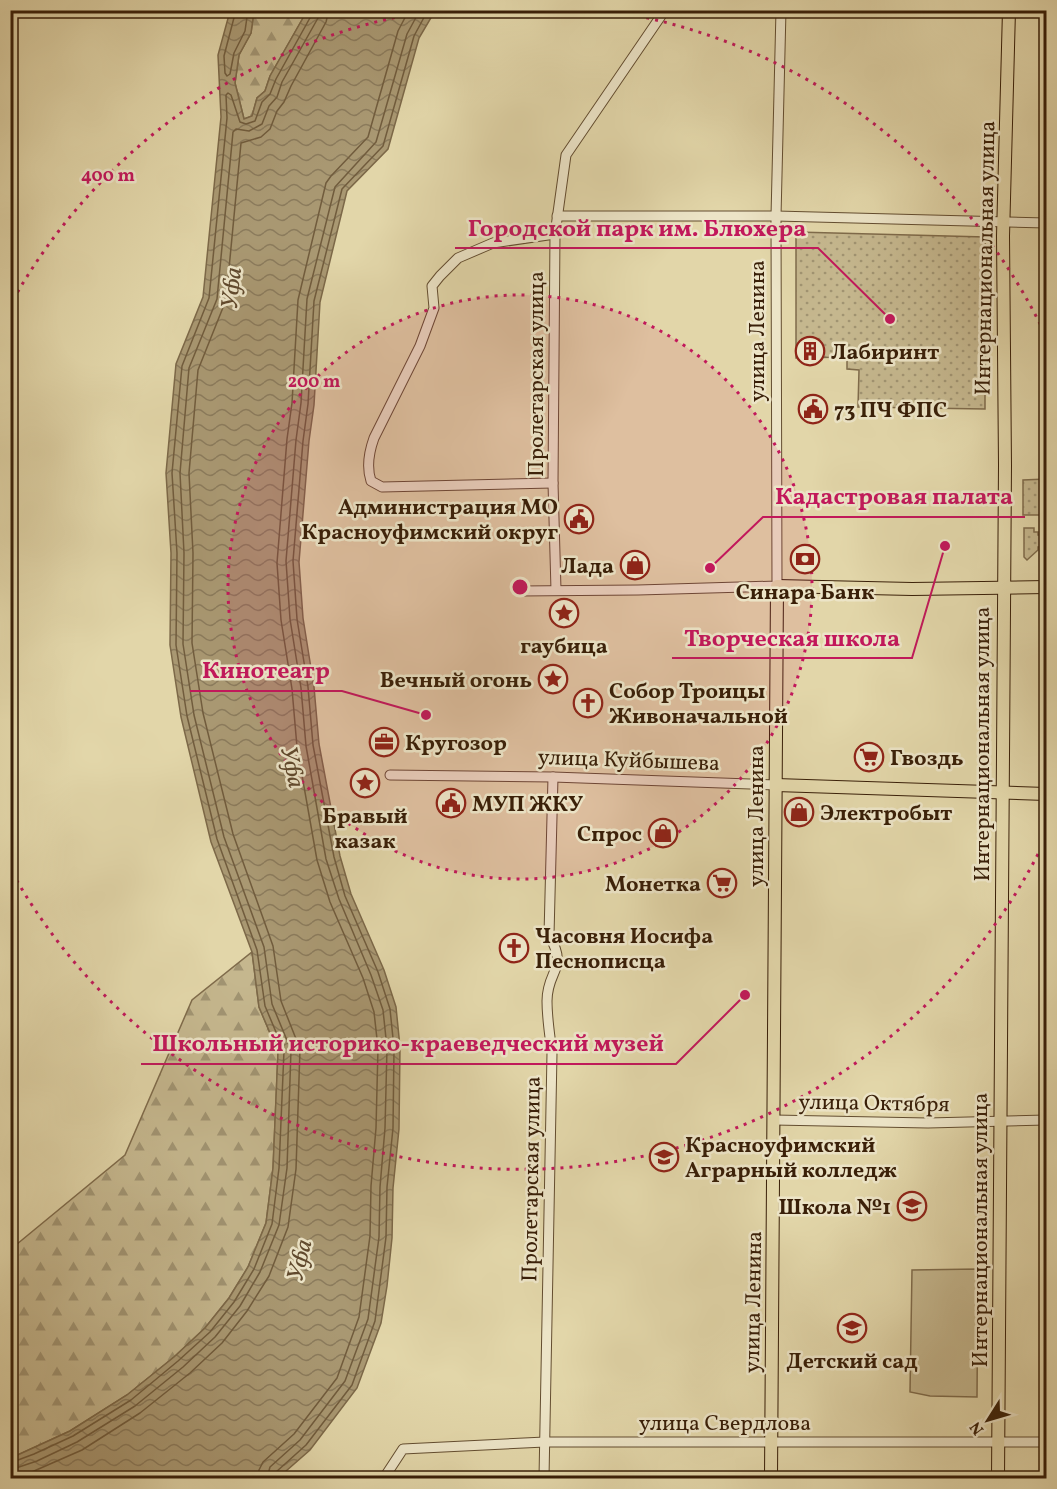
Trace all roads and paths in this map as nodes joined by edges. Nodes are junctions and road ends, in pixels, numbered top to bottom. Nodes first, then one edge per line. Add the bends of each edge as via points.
1 (665, 10) edge
2 (781, 10) edge
3 (1009, 10) edge
4 (557, 216) junction
5 (776, 216) junction
6 (1004, 221) junction
7 (1047, 223) edge
8 (555, 234) junction
9 (553, 483) junction
10 (777, 585) junction
11 (1003, 587) junction
12 (1047, 587) edge
13 (556, 590) junction
14 (520, 591) dead end
15 (390, 776) dead end
16 (553, 777) junction
17 (776, 785) junction
18 (1001, 794) junction
19 (1047, 794) edge
20 (774, 1120) junction
21 (1047, 1120) edge
22 (1000, 1121) junction
23 (545, 1442) junction
24 (999, 1442) junction
25 (1047, 1442) edge
26 (771, 1443) junction
27 (384, 1479) edge
28 (544, 1479) edge
29 (771, 1479) edge
30 (998, 1479) edge

1 - 4 street, Пролетарская улица via 566,155
2 - 5 street, улица Ленина
3 - 6 main road, Интернациональная улица
4 - 5 street
4 - 8 street, Пролетарская улица
5 - 6 street
5 - 10 street, улица Ленина
6 - 7 street
6 - 11 main road, Интернациональная улица
8 - 9 street, Пролетарская улица
8 - 9 street via 493,243 458,258 432,286 434,308 371,447 368,469 374,483 382,487
9 - 13 street, Пролетарская улица
10 - 11 main road
10 - 13 street
10 - 17 main road, улица Ленина
11 - 12 main road
11 - 18 main road, Интернациональная улица
13 - 14 street
15 - 16 street, улица Куйбышева
16 - 17 street, улица Куйбышева
16 - 23 street, Пролетарская улица via 549,935 559,960 550,979 547,1000 552,1053
17 - 18 main road, улица Куйбышева
17 - 20 main road, улица Ленина
18 - 19 main road, улица Куйбышева
18 - 22 main road, Интернациональная улица
20 - 22 street, улица Октября
20 - 26 main road, улица Ленина
21 - 22 street, улица Октября
22 - 24 main road, Интернациональная улица
23 - 26 street, улица Свердлова
23 - 27 street, улица Свердлова via 403,1449
23 - 28 street, Пролетарская улица
24 - 25 street, улица Свердлова
24 - 26 street, улица Свердлова
24 - 30 main road, Интернациональная улица
26 - 29 main road, улица Ленина

